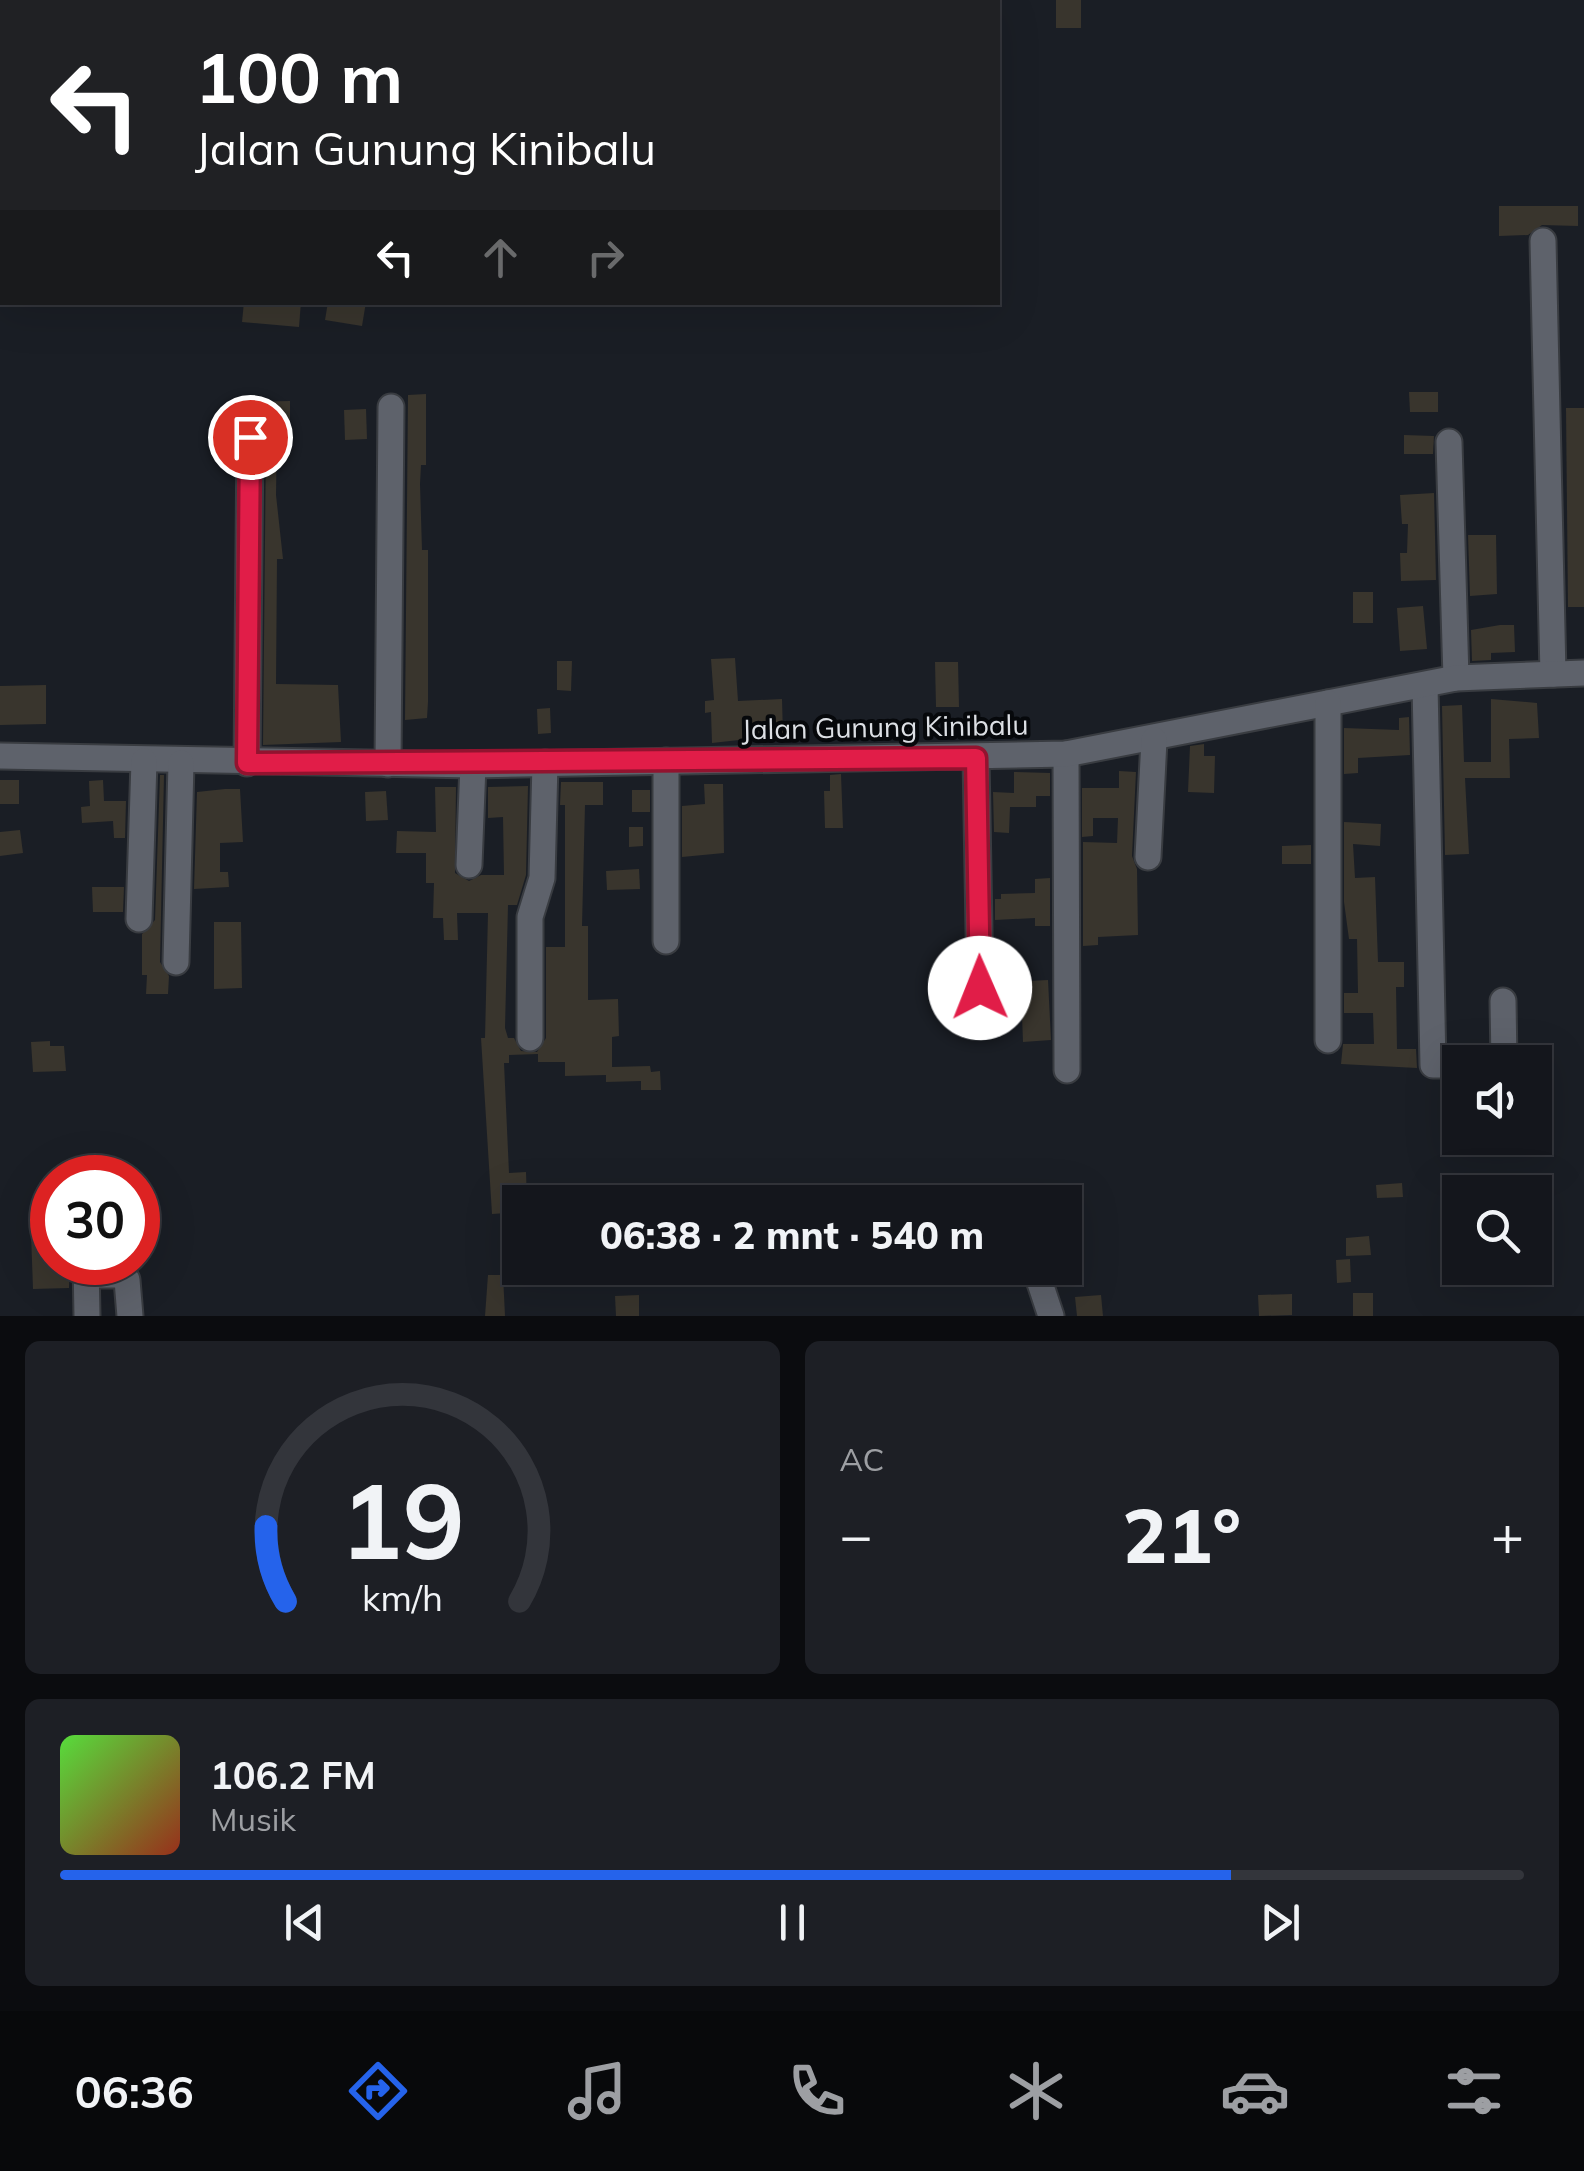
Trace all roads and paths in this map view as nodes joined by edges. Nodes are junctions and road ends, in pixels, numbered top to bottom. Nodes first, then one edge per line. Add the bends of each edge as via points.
1 (1543, 242) dead end
2 (391, 407) dead end
3 (250, 437) dead end
4 (1449, 442) dead end
5 (1584, 673) edge
6 (1552, 674) junction
7 (1456, 678) junction
8 (1425, 685) junction
9 (1328, 703) junction
10 (1154, 740) junction
11 (1066, 754) junction
12 (0, 756) edge
13 (976, 758) junction
14 (666, 760) junction
15 (144, 761) junction
16 (181, 763) junction
17 (247, 763) junction
18 (388, 764) junction
19 (545, 764) junction
20 (473, 765) junction
21 (1148, 857) dead end
22 (469, 865) dead end
23 (139, 919) dead end
24 (666, 941) dead end
25 (176, 962) dead end
26 (980, 988) dead end
27 (1503, 1000) dead end
28 (530, 1038) dead end
29 (1328, 1040) dead end
30 (1504, 1045) edge
31 (1442, 1066) edge
32 (1067, 1070) dead end
33 (86, 1285) edge
34 (127, 1285) edge
35 (1040, 1285) edge
36 (87, 1316) edge
37 (130, 1316) edge
38 (1050, 1316) edge

1 - 6 street
2 - 18 street
3 - 17 street
4 - 7 street
5 - 6 street, Jalan Gunung Kinibalu
6 - 7 street, Jalan Gunung Kinibalu
7 - 8 street, Jalan Gunung Kinibalu
8 - 9 street, Jalan Gunung Kinibalu
8 - 31 street via 1433,1066
9 - 10 street, Jalan Gunung Kinibalu
9 - 29 street
10 - 11 street, Jalan Gunung Kinibalu
10 - 21 street
11 - 13 street, Jalan Gunung Kinibalu
11 - 32 street
12 - 15 street, Jalan Gunung Kinibalu
13 - 14 street, Jalan Gunung Kinibalu
13 - 26 street
14 - 19 street, Jalan Gunung Kinibalu
14 - 24 street
15 - 16 street, Jalan Gunung Kinibalu
15 - 23 street
16 - 17 street, Jalan Gunung Kinibalu
16 - 25 street
17 - 18 street, Jalan Gunung Kinibalu
18 - 20 street, Jalan Gunung Kinibalu
19 - 20 street, Jalan Gunung Kinibalu
19 - 28 street via 542,878 530,917
20 - 22 street
27 - 30 street
33 - 36 street
34 - 37 street
35 - 38 street

